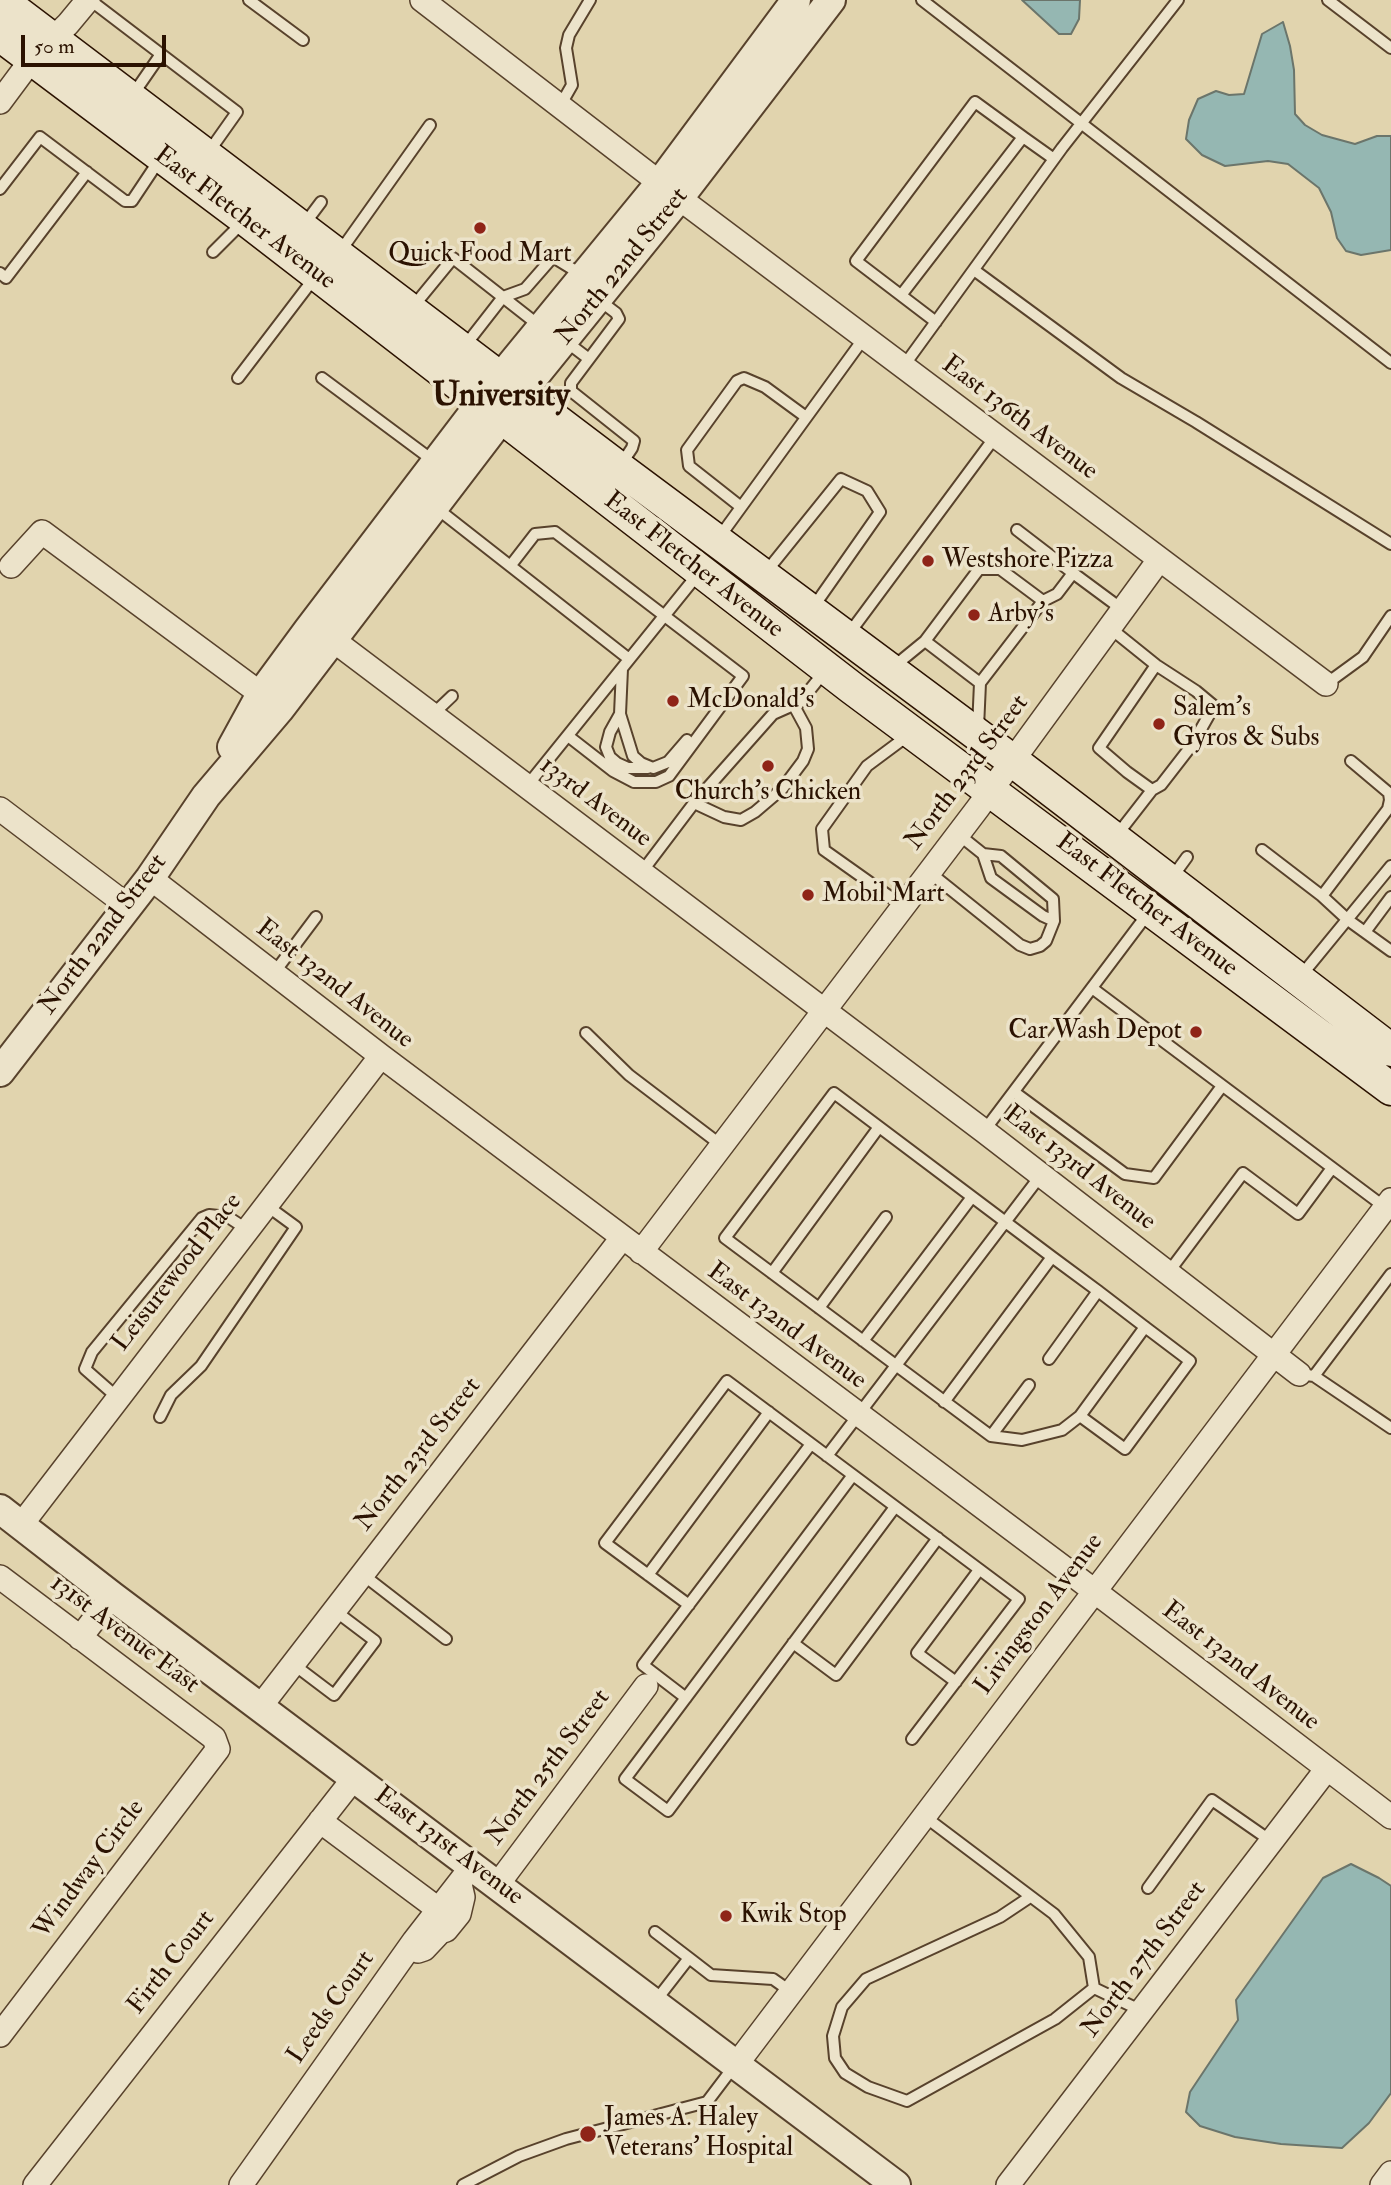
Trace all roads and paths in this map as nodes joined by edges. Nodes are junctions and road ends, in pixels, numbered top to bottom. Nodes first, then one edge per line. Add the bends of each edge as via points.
1 (1, 0) edge
2 (89, 0) edge
3 (249, 0) edge
4 (590, 0) edge
5 (796, 0) edge
6 (831, 0) edge
7 (922, 0) edge
8 (1178, 0) edge
9 (1328, 0) edge
10 (435, 4) edge
11 (0, 35) edge
12 (303, 40) dead end
13 (1391, 48) edge
14 (43, 49) junction
15 (161, 54) junction
16 (131, 98) junction
17 (0, 102) edge
18 (560, 106) junction
19 (1080, 124) junction
20 (430, 125) dead end
21 (1023, 137) junction
22 (162, 156) junction
23 (206, 156) junction
24 (1054, 159) junction
25 (87, 172) junction
26 (0, 189) edge
27 (670, 190) junction
28 (321, 202) dead end
29 (245, 219) junction
30 (302, 228) junction
31 (213, 252) dead end
32 (327, 265) junction
33 (974, 270) junction
34 (0, 273) edge
35 (591, 287) junction
36 (902, 294) junction
37 (503, 296) junction
38 (410, 310) junction
39 (936, 322) junction
40 (553, 333) junction
41 (864, 338) junction
42 (462, 349) junction
43 (589, 359) junction
44 (1391, 363) edge
45 (903, 367) junction
46 (238, 378) dead end
47 (322, 378) dead end
48 (501, 397) junction
49 (806, 417) junction
50 (584, 422) junction
51 (995, 437) junction
52 (436, 463) junction
53 (435, 507) junction
54 (741, 507) junction
55 (1017, 530) dead end
56 (716, 541) junction
57 (1391, 544) edge
58 (1159, 560) junction
59 (511, 565) junction
60 (4, 568) edge
61 (700, 571) junction
62 (1073, 573) junction
63 (763, 576) junction
64 (1043, 601) junction
65 (810, 611) junction
66 (1391, 616) edge
67 (664, 617) junction
68 (1116, 619) junction
69 (846, 638) junction
70 (334, 640) junction
71 (925, 641) junction
72 (629, 659) junction
73 (1156, 665) junction
74 (622, 669) junction
75 (827, 669) junction
76 (890, 670) junction
77 (981, 683) junction
78 (1326, 684) joint
79 (261, 694) junction
80 (452, 696) dead end
81 (727, 698) junction
82 (793, 704) junction
83 (620, 714) junction
84 (432, 715) junction
85 (912, 732) junction
86 (978, 734) junction
87 (568, 736) junction
88 (1013, 761) junction
89 (1350, 761) dead end
90 (653, 768) junction
91 (527, 786) junction
92 (990, 790) junction
93 (1152, 790) junction
94 (206, 796) junction
95 (694, 803) junction
96 (0, 808) edge
97 (958, 834) junction
98 (1114, 839) junction
99 (1262, 850) dead end
100 (983, 854) junction
101 (1391, 866) edge
102 (929, 872) junction
103 (640, 873) junction
104 (150, 877) junction
105 (1322, 897) junction
106 (1391, 897) edge
107 (128, 906) junction
108 (903, 906) junction
109 (1151, 910) junction
110 (316, 917) dead end
111 (1348, 920) junction
112 (1054, 921) junction
113 (1365, 932) junction
114 (1391, 950) edge
115 (274, 973) junction
116 (1298, 979) junction
117 (1092, 988) junction
118 (822, 1010) junction
119 (586, 1033) dead end
120 (1391, 1050) edge
121 (381, 1056) junction
122 (0, 1072) edge
123 (1222, 1086) junction
124 (1391, 1089) edge
125 (1014, 1092) junction
126 (879, 1127) junction
127 (984, 1131) junction
128 (721, 1145) junction
129 (1332, 1168) junction
130 (1041, 1175) junction
131 (972, 1197) junction
132 (1388, 1204) edge
133 (266, 1205) junction
134 (886, 1217) dead end
135 (1005, 1222) junction
136 (248, 1230) junction
137 (631, 1245) junction
138 (1052, 1257) junction
139 (772, 1273) junction
140 (1168, 1273) junction
141 (1391, 1274) edge
142 (1098, 1291) junction
143 (819, 1308) junction
144 (1145, 1327) junction
145 (863, 1341) junction
146 (1275, 1355) junction
147 (1049, 1359) dead end
148 (895, 1365) junction
149 (1306, 1375) junction
150 (1029, 1385) dead end
151 (118, 1398) junction
152 (944, 1402) junction
153 (769, 1412) junction
154 (857, 1415) junction
155 (1080, 1416) junction
156 (160, 1417) dead end
157 (1391, 1428) edge
158 (990, 1436) junction
159 (811, 1444) junction
160 (827, 1456) junction
161 (853, 1475) junction
162 (895, 1507) junction
163 (10, 1517) edge
164 (938, 1538) junction
165 (979, 1570) junction
166 (362, 1574) junction
167 (648, 1575) junction
168 (0, 1577) edge
169 (1093, 1590) junction
170 (112, 1596) junction
171 (689, 1605) junction
172 (334, 1610) junction
173 (80, 1638) junction
174 (446, 1639) dead end
175 (793, 1643) junction
176 (293, 1664) junction
177 (956, 1682) junction
178 (646, 1686) dead end
179 (686, 1698) junction
180 (260, 1707) junction
181 (214, 1738) joint
182 (912, 1739) dead end
183 (1326, 1770) junction
184 (354, 1778) junction
185 (924, 1816) junction
186 (1391, 1817) edge
187 (320, 1821) junction
188 (1271, 1841) junction
189 (466, 1875) junction
190 (498, 1884) junction
191 (1148, 1888) dead end
192 (1030, 1897) junction
193 (438, 1909) junction
194 (655, 1932) dead end
195 (404, 1956) junction
196 (689, 1958) junction
197 (1094, 1988) junction
198 (790, 1991) junction
199 (654, 2003) junction
200 (1142, 2011) junction
201 (0, 2035) edge
202 (736, 2064) junction
203 (1391, 2173) edge
204 (35, 2185) edge
205 (241, 2185) edge
206 (463, 2185) edge
207 (896, 2185) edge
208 (1008, 2185) edge
209 (1382, 2185) edge

1 - 14 main road, East Fletcher Avenue
2 - 14 street
2 - 15 lane
3 - 12 lane
4 - 18 lane via 569,35 566,48 572,85
5 - 27 street, North 22nd Street
6 - 27 street, North 22nd Street
7 - 19 lane
8 - 19 lane
9 - 13 lane
10 - 18 street, East 136th Avenue
11 - 14 main road, East Fletcher Avenue
14 - 16 main road, East Fletcher Avenue
14 - 17 street
14 - 22 main road, East Fletcher Avenue
15 - 16 lane
15 - 23 lane via 237,112
16 - 23 main road, East Fletcher Avenue
18 - 27 street, East 136th Avenue
19 - 24 lane
19 - 44 lane
20 - 32 lane
21 - 24 lane
21 - 36 lane
21 - 36 lane via 975,102 856,261
22 - 25 lane via 132,201 125,201
22 - 29 main road, East Fletcher Avenue
23 - 30 main road, East Fletcher Avenue
24 - 33 lane
25 - 26 lane via 40,137
25 - 34 lane via 6,278
27 - 35 street, North 22nd Street
27 - 41 street, East 136th Avenue
28 - 30 lane
29 - 31 lane
29 - 32 main road, East Fletcher Avenue
30 - 32 main road, East Fletcher Avenue
32 - 38 main road, East Fletcher Avenue
32 - 46 lane
32 - 48 main road, East Fletcher Avenue
33 - 39 lane
33 - 57 lane via 1121,379
35 - 37 lane via 554,257 525,289
35 - 40 street, North 22nd Street
35 - 43 lane via 619,319
36 - 39 lane
37 - 38 lane via 453,258
37 - 40 lane
37 - 42 lane
38 - 42 main road, East Fletcher Avenue
39 - 45 lane
40 - 43 lane
40 - 48 street, North 22nd Street
41 - 45 street, East 136th Avenue
41 - 49 lane
42 - 48 main road, East Fletcher Avenue
43 - 50 lane via 571,383
45 - 51 street, East 136th Avenue
47 - 52 lane
48 - 50 main road, East Fletcher Avenue
48 - 52 street, North 22nd Street
48 - 53 street, North 22nd Street
48 - 61 main road, East Fletcher Avenue
49 - 54 lane
49 - 54 lane via 765,387 744,378 687,450 689,466
50 - 56 main road, East Fletcher Avenue via 619,468
51 - 58 street, East 136th Avenue
51 - 69 lane
52 - 79 street, North 22nd Street
53 - 59 lane
53 - 70 street, North 22nd Street
54 - 56 lane
55 - 62 lane
56 - 63 main road, East Fletcher Avenue
58 - 68 street, North 23rd Street
58 - 78 street, East 136th Avenue
59 - 67 lane via 535,534 555,531
59 - 72 lane
60 - 79 street via 42,532
61 - 67 lane
61 - 75 main road, East Fletcher Avenue
62 - 64 lane via 1057,594
62 - 68 lane
63 - 65 main road, East Fletcher Avenue
63 - 65 lane via 841,479 867,491 880,512
64 - 71 lane via 1000,569 979,569
64 - 77 lane
65 - 69 main road, East Fletcher Avenue
66 - 78 lane via 1363,657
67 - 72 lane
67 - 81 lane via 743,676
68 - 73 lane
68 - 88 street, North 23rd Street
69 - 76 main road, East Fletcher Avenue
70 - 84 street, 133rd Avenue
70 - 94 street, North 22nd Street
71 - 76 lane
71 - 77 lane
72 - 74 lane
73 - 93 lane via 1099,748
73 - 93 lane via 1214,706 1184,755
74 - 83 lane
74 - 87 lane
75 - 82 lane via 800,702
75 - 85 main road, East Fletcher Avenue
76 - 86 main road, East Fletcher Avenue
77 - 86 lane
79 - 94 street, North 22nd Street
80 - 84 lane
81 - 87 lane via 669,776 656,782 624,777
81 - 90 lane via 716,701 668,762
82 - 95 lane via 773,714
82 - 95 lane via 806,728 808,749 782,789 741,820
83 - 90 lane via 632,756
83 - 90 lane via 606,747 610,757 628,768
84 - 91 street, 133rd Avenue
85 - 92 main road, East Fletcher Avenue
85 - 108 lane via 867,766 822,829 824,849
86 - 88 main road, East Fletcher Avenue
87 - 91 lane
88 - 92 street, North 23rd Street
88 - 98 main road, East Fletcher Avenue
89 - 105 lane via 1389,793 1390,800 1388,809
91 - 103 street, 133rd Avenue
92 - 97 street, North 23rd Street
92 - 109 main road, East Fletcher Avenue
93 - 98 lane
94 - 104 street, North 22nd Street
95 - 103 lane
96 - 107 street
97 - 100 lane
97 - 102 street, North 23rd Street
98 - 116 main road, East Fletcher Avenue via 1178,869
99 - 105 lane
100 - 112 lane via 991,878
100 - 112 lane via 1001,856 1043,888 1054,899
101 - 111 lane
102 - 108 street, North 23rd Street
102 - 112 lane via 1030,949 1046,941
103 - 118 street, 133rd Avenue
104 - 107 street, North 22nd Street
104 - 115 street, East 132nd Avenue
105 - 111 lane
106 - 113 lane
107 - 122 street, North 22nd Street
108 - 118 street, North 23rd Street
109 - 117 lane
109 - 124 main road, East Fletcher Avenue
110 - 115 lane
111 - 113 lane
111 - 116 lane
113 - 114 lane
115 - 121 street, East 132nd Avenue
116 - 120 main road, East Fletcher Avenue
117 - 123 lane
117 - 125 lane
118 - 127 street, East 133rd Avenue
118 - 128 street, North 23rd Street
119 - 128 lane via 629,1075
121 - 133 street, Leisurewood Place
121 - 137 street, East 132nd Avenue
123 - 125 lane via 1154,1178 1125,1174
123 - 129 lane
125 - 127 lane
126 - 131 lane
126 - 139 lane
126 - 139 lane via 834,1093 733,1227 725,1238
127 - 130 street, East 133rd Avenue
128 - 137 street, North 23rd Street
129 - 132 lane
129 - 140 lane via 1298,1213 1243,1173
130 - 135 lane
130 - 140 street, East 133rd Avenue
131 - 135 lane
131 - 145 lane
132 - 146 street, Livingston Avenue
133 - 136 street, Leisurewood Place
133 - 156 lane via 296,1227 201,1366 171,1395
134 - 143 lane
135 - 138 lane
135 - 148 lane
136 - 151 street, Leisurewood Place
136 - 151 lane via 228,1217 202,1218 92,1352 85,1369
137 - 154 street, East 132nd Avenue
137 - 166 street, North 23rd Street
138 - 142 lane
138 - 152 lane
139 - 143 lane
140 - 146 street, East 133rd Avenue
141 - 149 lane
142 - 144 lane
142 - 147 lane
143 - 145 lane
144 - 155 lane
144 - 155 lane via 1190,1361 1125,1449
145 - 148 lane
146 - 149 street, East 133rd Avenue
146 - 169 street, Livingston Avenue
148 - 152 lane
148 - 154 lane
149 - 157 lane
150 - 158 lane
151 - 163 street, Leisurewood Place
152 - 158 lane
153 - 159 lane
153 - 167 lane
153 - 167 lane via 727,1381 621,1521 605,1543
154 - 160 lane
154 - 169 street, East 132nd Avenue
155 - 158 lane via 1062,1430 1022,1440
159 - 160 lane
159 - 171 lane
160 - 161 lane
161 - 162 lane
161 - 179 lane
162 - 164 lane
162 - 175 lane
163 - 170 street, East 131st Avenue
164 - 165 lane
164 - 175 lane via 836,1675
165 - 177 lane via 917,1653
165 - 177 lane via 1019,1599
166 - 172 street, North 23rd Street
166 - 174 lane
167 - 171 lane
168 - 173 street, 131st Avenue East
169 - 183 street, East 132nd Avenue
169 - 185 street, Livingston Avenue
170 - 173 street
170 - 180 street, East 131st Avenue
171 - 179 lane via 643,1665
172 - 176 street, North 23rd Street
172 - 176 lane via 375,1641 334,1695
173 - 181 street, 131st Avenue East
175 - 179 lane via 668,1811 625,1779
176 - 180 street, North 23rd Street
177 - 182 lane
178 - 190 street, North 25th Street
180 - 184 street, East 131st Avenue
181 - 201 street, Windway Circle via 218,1749
183 - 186 street, East 132nd Avenue
183 - 188 street, North 27th Street
184 - 187 street, Firth Court
184 - 189 street, East 131st Avenue
185 - 192 lane
185 - 198 street, Livingston Avenue
187 - 193 street
187 - 204 street, Firth Court
188 - 191 lane via 1212,1800
188 - 200 street, North 27th Street
189 - 190 street, East 131st Avenue
189 - 193 street, Leeds Court
189 - 195 street via 459,1914 424,1949
190 - 199 street, East 131st Avenue
192 - 197 lane via 1054,1914 1089,1957
192 - 197 lane via 1000,1917 866,1979 842,2007 833,2036 835,2058 845,2073 907,2101 1055,2019
193 - 195 street, Leeds Court
194 - 196 lane
195 - 205 street, Leeds Court
196 - 198 lane via 711,1975 773,1979
196 - 199 lane
197 - 200 lane
198 - 202 street, Livingston Avenue
199 - 202 street, East 131st Avenue
200 - 208 street, North 27th Street
202 - 206 lane via 707,2102 566,2139 519,2156
202 - 207 street, East 131st Avenue
203 - 209 street

